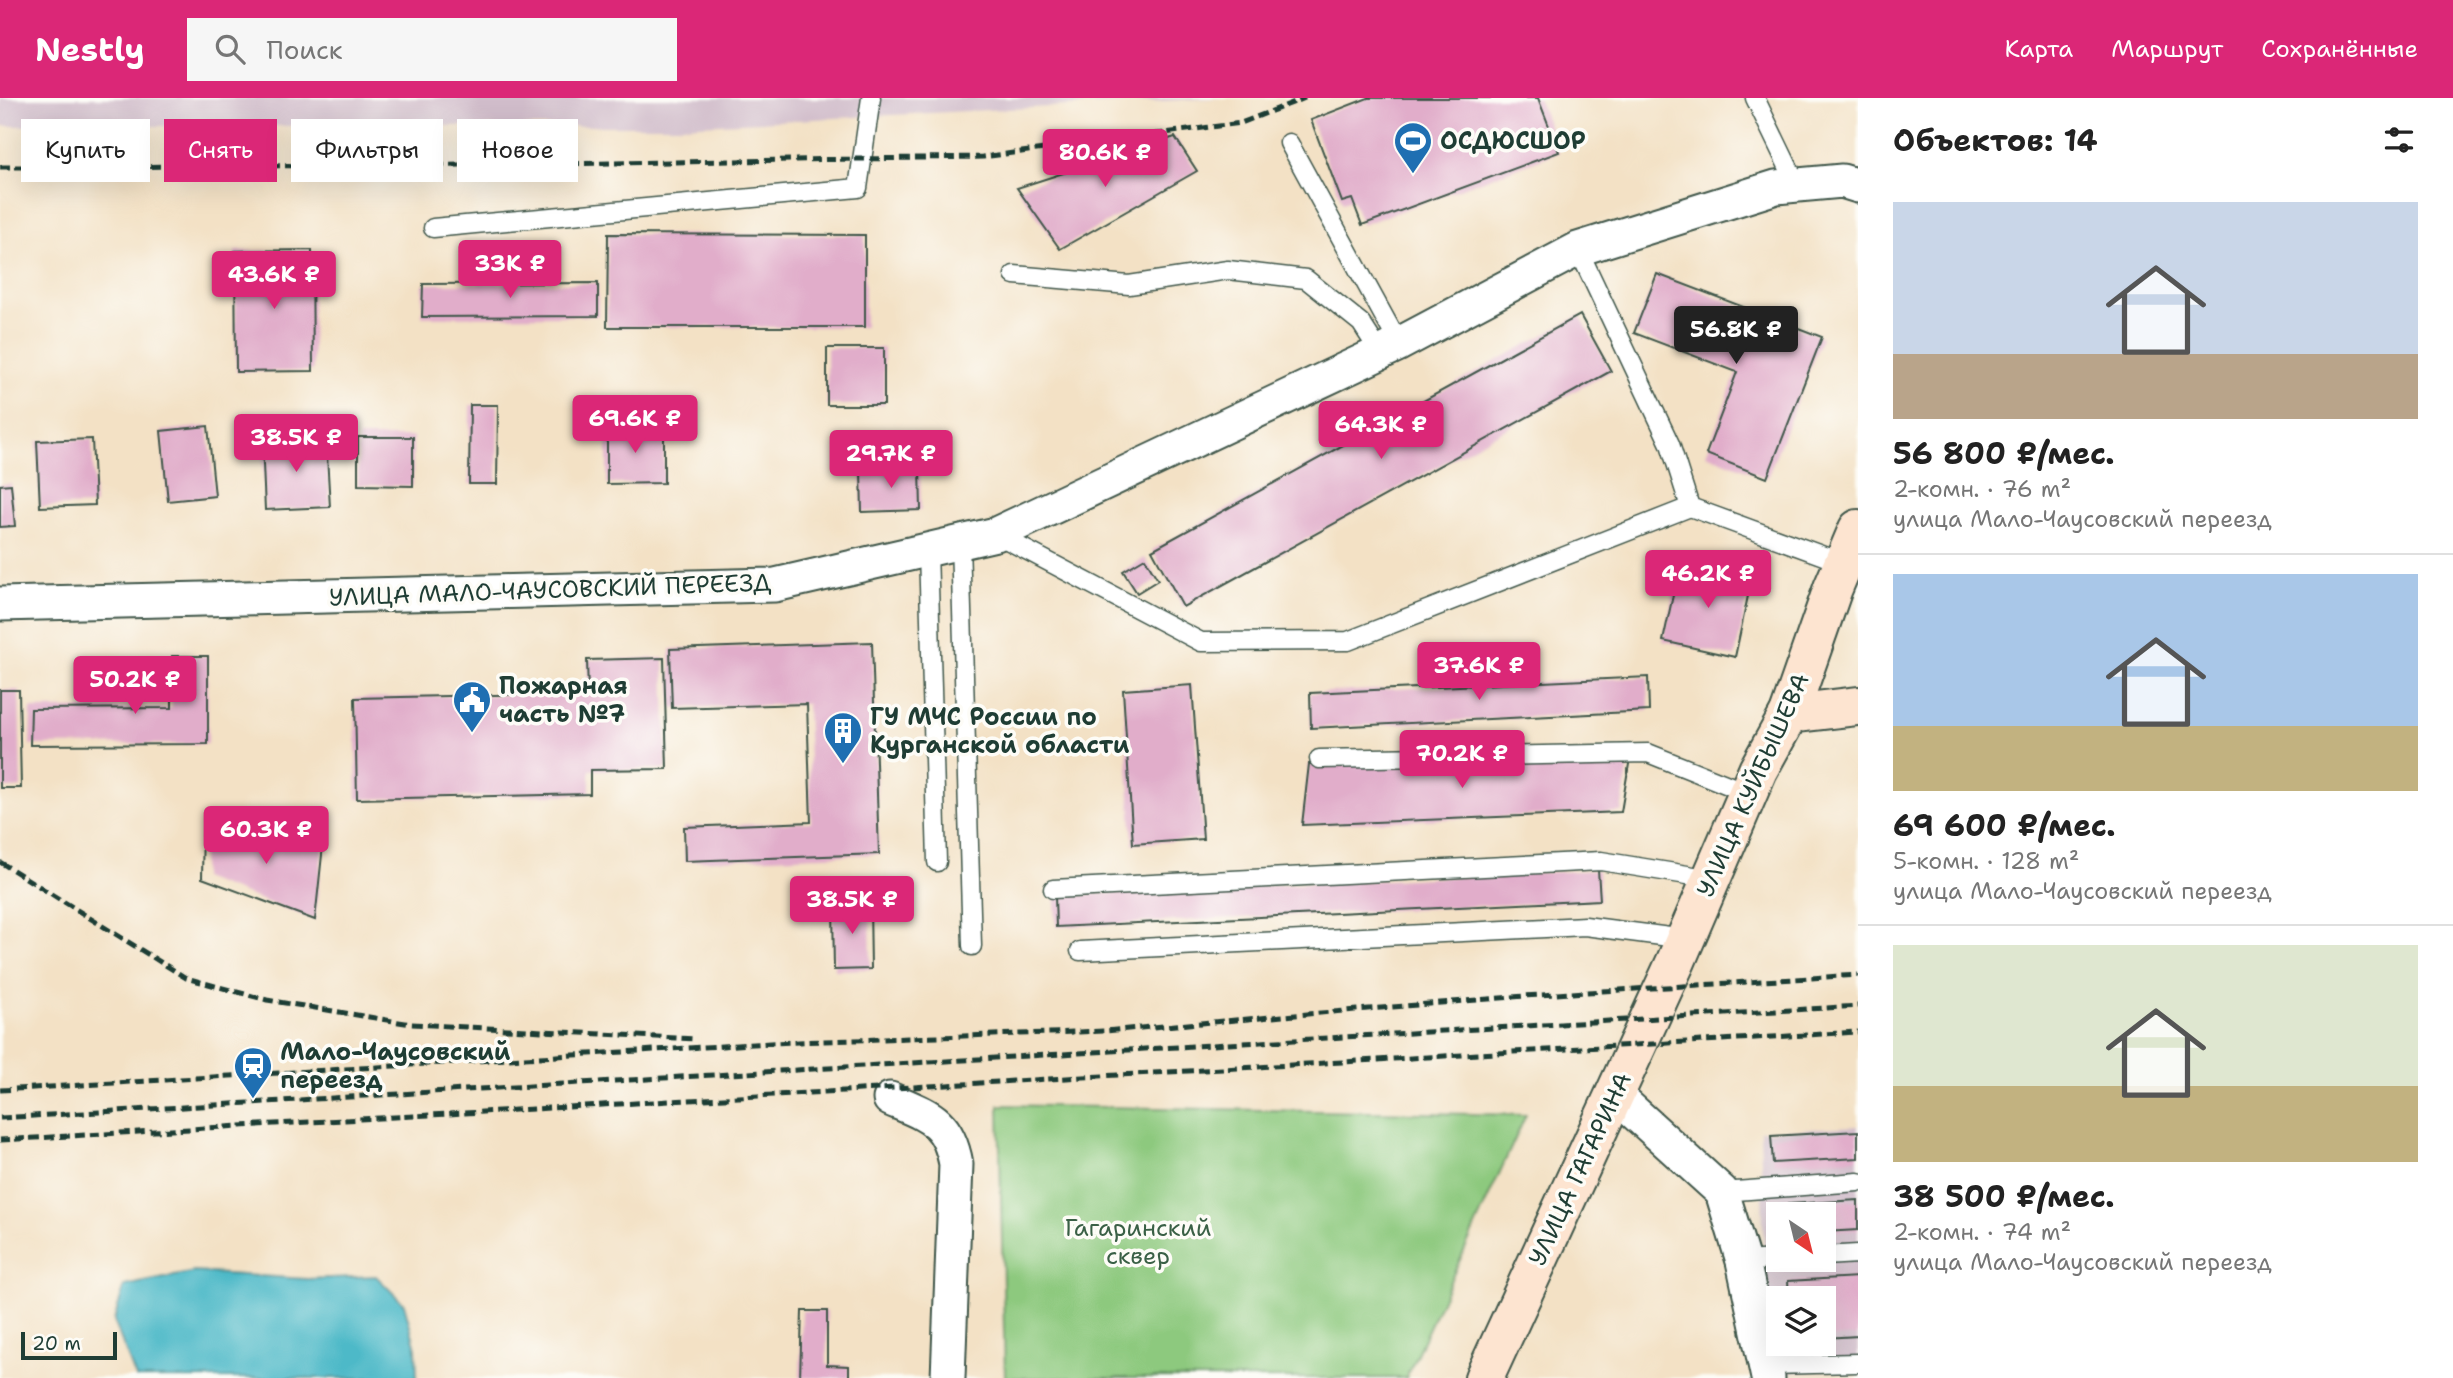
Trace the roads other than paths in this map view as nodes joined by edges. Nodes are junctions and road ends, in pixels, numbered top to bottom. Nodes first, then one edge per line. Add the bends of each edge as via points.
1 (871, 98) edge
2 (1755, 98) edge
3 (1289, 143) dead end
4 (1797, 185) junction
5 (1858, 187) edge
6 (433, 228) dead end
7 (1578, 249) junction
8 (1014, 275) dead end
9 (1389, 348) junction
10 (1690, 506) junction
11 (996, 534) junction
12 (960, 542) junction
13 (1851, 546) edge
14 (928, 550) junction
15 (0, 604) edge
16 (1858, 706) edge
17 (1789, 714) junction
18 (1319, 759) dead end
19 (1748, 793) junction
20 (937, 862) dead end
21 (1712, 879) junction
22 (1053, 889) dead end
23 (972, 946) dead end
24 (1681, 950) junction
25 (1080, 951) dead end
26 (1614, 1094) junction
27 (890, 1099) dead end
28 (1858, 1182) edge
29 (1722, 1192) junction
30 (1858, 1254) edge
31 (1836, 1255) edge
32 (1766, 1260) edge
33 (1743, 1261) junction
34 (1858, 1363) edge
35 (1767, 1371) edge
36 (948, 1378) edge
37 (1484, 1378) edge

1 - 6 lane via 858,188
2 - 4 lane
3 - 9 lane
4 - 5 street, УЛИЦА МАЛО-ЧАУСОВСКИЙ ПЕРЕЕЗД via 1842,181
4 - 7 street, УЛИЦА МАЛО-ЧАУСОВСКИЙ ПЕРЕЕЗД via 1776,187
7 - 9 street, УЛИЦА МАЛО-ЧАУСОВСКИЙ ПЕРЕЕЗД
7 - 10 lane via 1670,444
8 - 9 lane via 1129,285 1228,270 1306,279
9 - 11 street, УЛИЦА МАЛО-ЧАУСОВСКИЙ ПЕРЕЕЗД
10 - 11 lane via 1348,641 1201,642
10 - 13 lane
11 - 12 street, УЛИЦА МАЛО-ЧАУСОВСКИЙ ПЕРЕЕЗД
12 - 14 street, УЛИЦА МАЛО-ЧАУСОВСКИЙ ПЕРЕЕЗД
12 - 23 lane
13 - 17 main road, УЛИЦА КУЙБЫШЕВА
14 - 15 street, УЛИЦА МАЛО-ЧАУСОВСКИЙ ПЕРЕЕЗД via 775,585
14 - 20 lane
16 - 17 main road
17 - 19 main road, УЛИЦА КУЙБЫШЕВА
18 - 19 lane via 1648,753
19 - 21 main road, УЛИЦА КУЙБЫШЕВА
21 - 22 lane via 1601,860
21 - 24 main road, УЛИЦА КУЙБЫШЕВА
24 - 25 lane via 1584,926
24 - 26 main road, УЛИЦА ГАГАРИНА
26 - 29 street
26 - 37 main road, УЛИЦА ГАГАРИНА
27 - 36 street via 946,1130 953,1146
28 - 29 lane
29 - 33 street
30 - 31 lane
32 - 33 lane
33 - 35 street
34 - 35 lane

